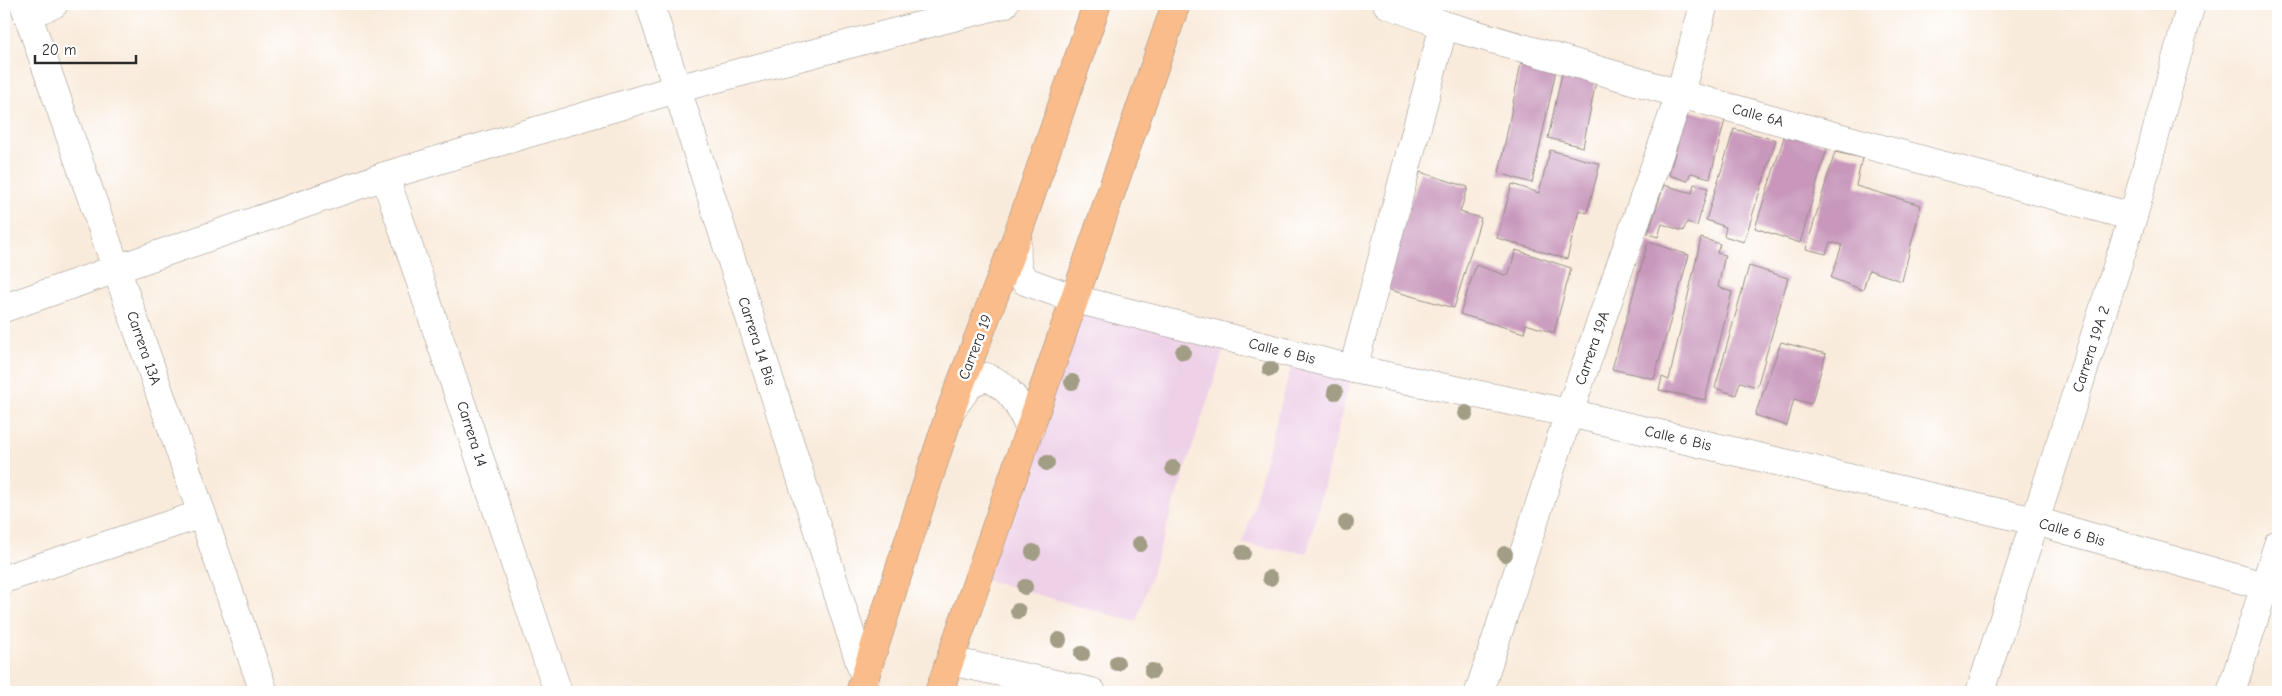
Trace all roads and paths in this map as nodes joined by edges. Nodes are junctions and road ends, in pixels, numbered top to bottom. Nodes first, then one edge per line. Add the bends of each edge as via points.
1 (54, 4) edge
2 (650, 4) edge
3 (1004, 4) edge
4 (1097, 4) edge
5 (1176, 4) edge
6 (1387, 4) edge
7 (1704, 4) edge
8 (2191, 4) edge
9 (26, 9) edge
10 (1444, 26) junction
11 (676, 89) junction
12 (1680, 94) junction
13 (385, 176) junction
14 (2133, 217) junction
15 (1017, 236) junction
16 (116, 268) junction
17 (1075, 299) junction
18 (4, 308) edge
19 (1353, 369) junction
20 (951, 409) junction
21 (1570, 413) junction
22 (1030, 430) junction
23 (202, 514) junction
24 (2035, 521) junction
25 (2278, 544) edge
26 (4, 579) edge
27 (2272, 588) edge
28 (950, 661) junction
29 (862, 685) edge
30 (264, 692) edge
31 (558, 692) edge
32 (939, 692) edge
33 (1092, 692) edge
34 (1479, 692) edge
35 (1980, 692) edge
36 (2231, 692) edge

1 - 9 street
2 - 11 street, Carrera 14 Bis
3 - 11 street
4 - 15 highway, Carrera 19
5 - 17 highway
6 - 10 street, Calle 6A
7 - 12 street, Carrera 19A
8 - 14 street, Carrera 19A 2
9 - 16 street, Carrera 13A
10 - 12 street, Calle 6A
10 - 19 street
11 - 13 street
11 - 29 street, Carrera 14 Bis
12 - 14 street, Calle 6A
12 - 21 street, Carrera 19A
13 - 16 street
13 - 31 street, Carrera 14
14 - 24 street, Carrera 19A 2
15 - 17 street, Calle 6 Bis via 1017,266 1024,281
15 - 20 highway, Carrera 19
16 - 18 street
16 - 23 street, Carrera 13A
17 - 19 street, Calle 6 Bis
17 - 22 highway
19 - 21 street, Calle 6 Bis
20 - 22 street via 970,383 986,377 999,382 1018,402
20 - 29 highway, Carrera 19
21 - 24 street, Calle 6 Bis
21 - 34 street, Carrera 19A
22 - 28 highway
23 - 26 street
23 - 30 street, Carrera 13A
24 - 27 street, Calle 6 Bis
24 - 35 street, Carrera 19A 2
25 - 27 street
27 - 36 street
28 - 32 highway
28 - 33 street

